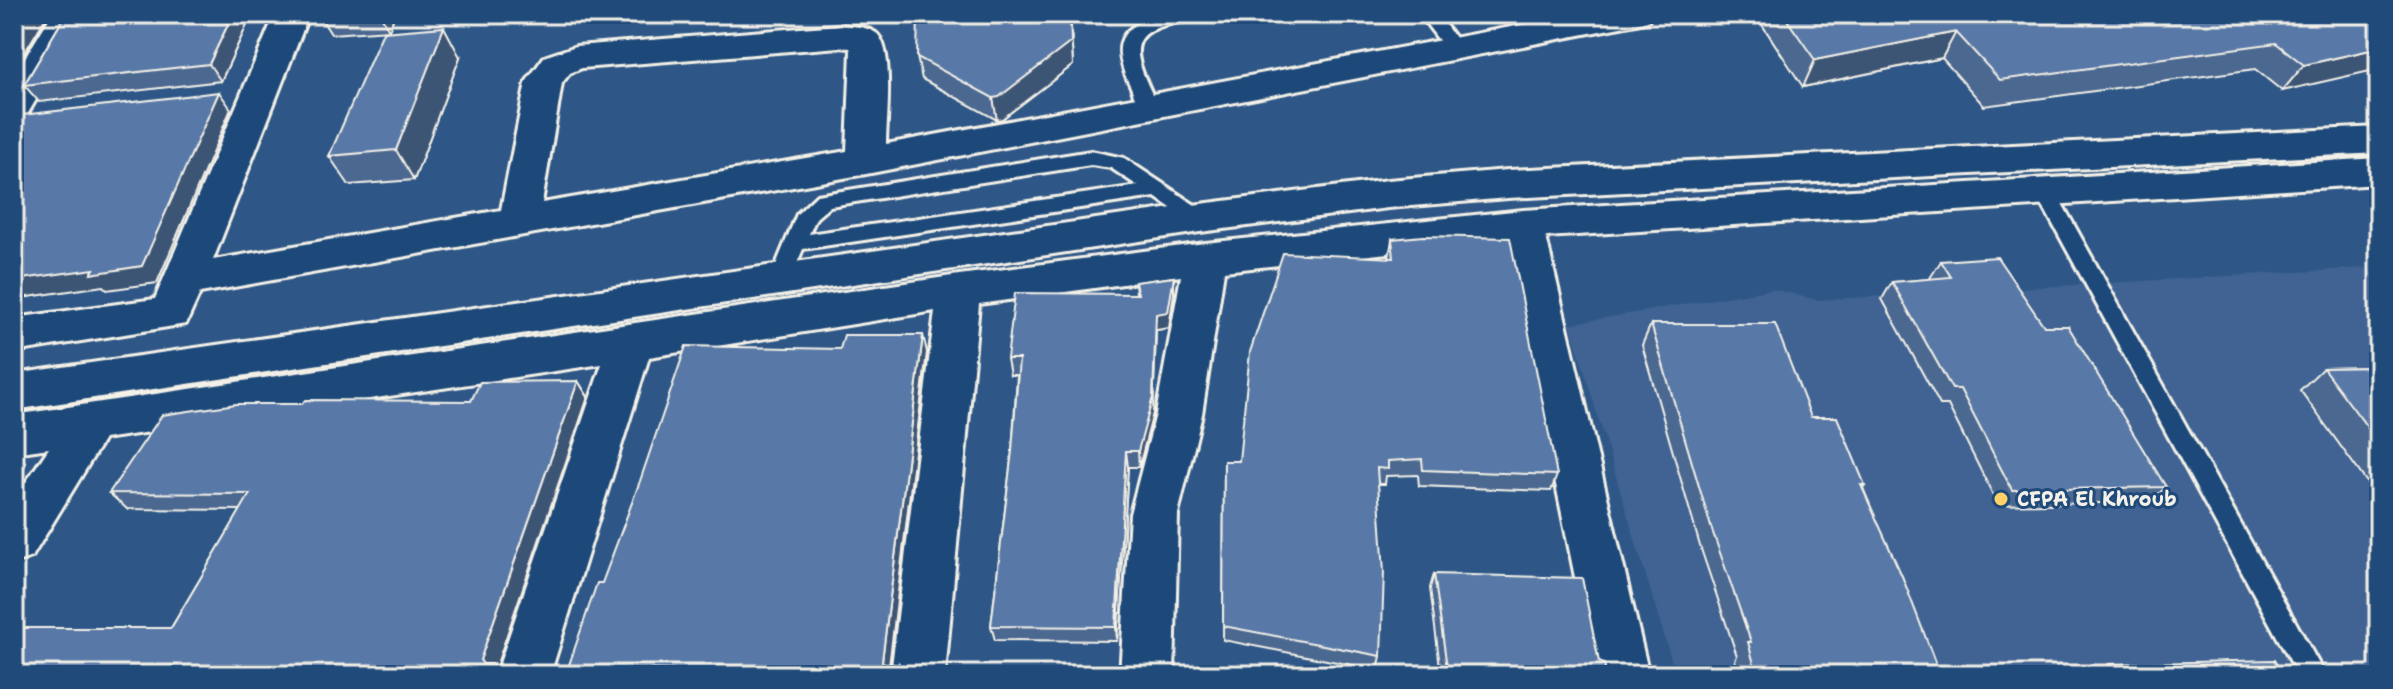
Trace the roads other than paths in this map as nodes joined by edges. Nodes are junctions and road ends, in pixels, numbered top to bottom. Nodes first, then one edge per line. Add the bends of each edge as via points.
1 (69, 14) edge
2 (292, 14) edge
3 (1209, 14) edge
4 (1428, 14) edge
5 (1636, 14) edge
6 (1559, 21) edge
7 (1453, 47) junction
8 (1149, 106) junction
9 (24, 114) edge
10 (2379, 140) edge
11 (866, 161) junction
12 (2379, 171) edge
13 (1158, 190) junction
14 (2045, 191) junction
15 (519, 223) junction
16 (1523, 224) junction
17 (1203, 238) junction
18 (789, 260) junction
19 (959, 291) junction
20 (178, 297) junction
21 (14, 335) edge
22 (631, 343) junction
23 (148, 372) junction
24 (14, 392) edge
25 (110, 419) junction
26 (14, 434) edge
27 (14, 542) edge
28 (523, 675) edge
29 (918, 675) edge
30 (1147, 675) edge
31 (1622, 675) edge
32 (2312, 675) edge

1 - 9 street
2 - 20 street via 244,93
3 - 8 lane via 1160,20 1129,42 1127,52
4 - 7 lane
5 - 6 street
6 - 7 street
7 - 8 street
8 - 11 street
10 - 17 street via 1451,188
11 - 15 street
11 - 15 street via 869,51 860,38 576,57 557,65 544,82
12 - 14 street
13 - 17 lane
13 - 18 lane
13 - 18 lane via 1117,163 1091,158 824,200 807,214
14 - 16 street
14 - 32 lane
15 - 20 street
16 - 17 street
16 - 31 street
17 - 18 street
17 - 19 street
17 - 30 street via 1179,414 1154,514
18 - 23 street
19 - 22 street
19 - 29 street
20 - 21 street
20 - 23 street
22 - 25 street
22 - 28 street
23 - 24 street
23 - 25 street
25 - 26 street
25 - 27 street

